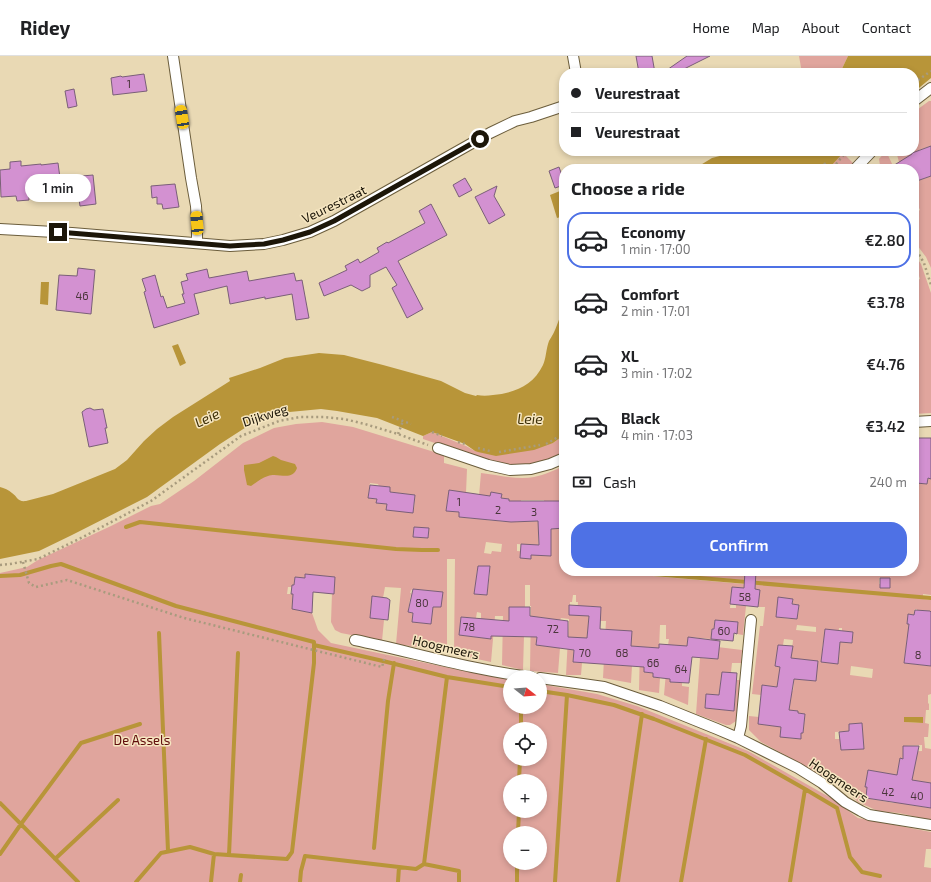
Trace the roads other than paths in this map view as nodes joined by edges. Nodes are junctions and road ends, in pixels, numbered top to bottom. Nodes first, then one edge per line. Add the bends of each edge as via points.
1 (173, 56) edge
2 (573, 56) edge
3 (575, 68) edge
4 (931, 88) edge
5 (919, 97) edge
6 (559, 108) edge
7 (868, 156) edge
8 (860, 164) edge
9 (0, 229) edge
10 (197, 243) junction
11 (931, 421) edge
12 (919, 422) edge
13 (438, 448) road end
14 (559, 460) edge
15 (751, 620) dead end
16 (355, 640) dead end
17 (503, 672) edge
18 (547, 679) edge
19 (738, 738) junction
20 (931, 825) edge

1 - 10 street via 196,206
2 - 3 street
4 - 5 street
6 - 10 street, Veurestraat via 514,121 310,232 264,244 230,246
7 - 8 street
9 - 10 street, Veurestraat
11 - 12 street
13 - 14 street via 510,470 531,469
15 - 19 street
16 - 17 street, Hoogmeers
18 - 19 street, Hoogmeers via 604,687 660,706
19 - 20 street, Hoogmeers via 822,782 845,802 869,815

